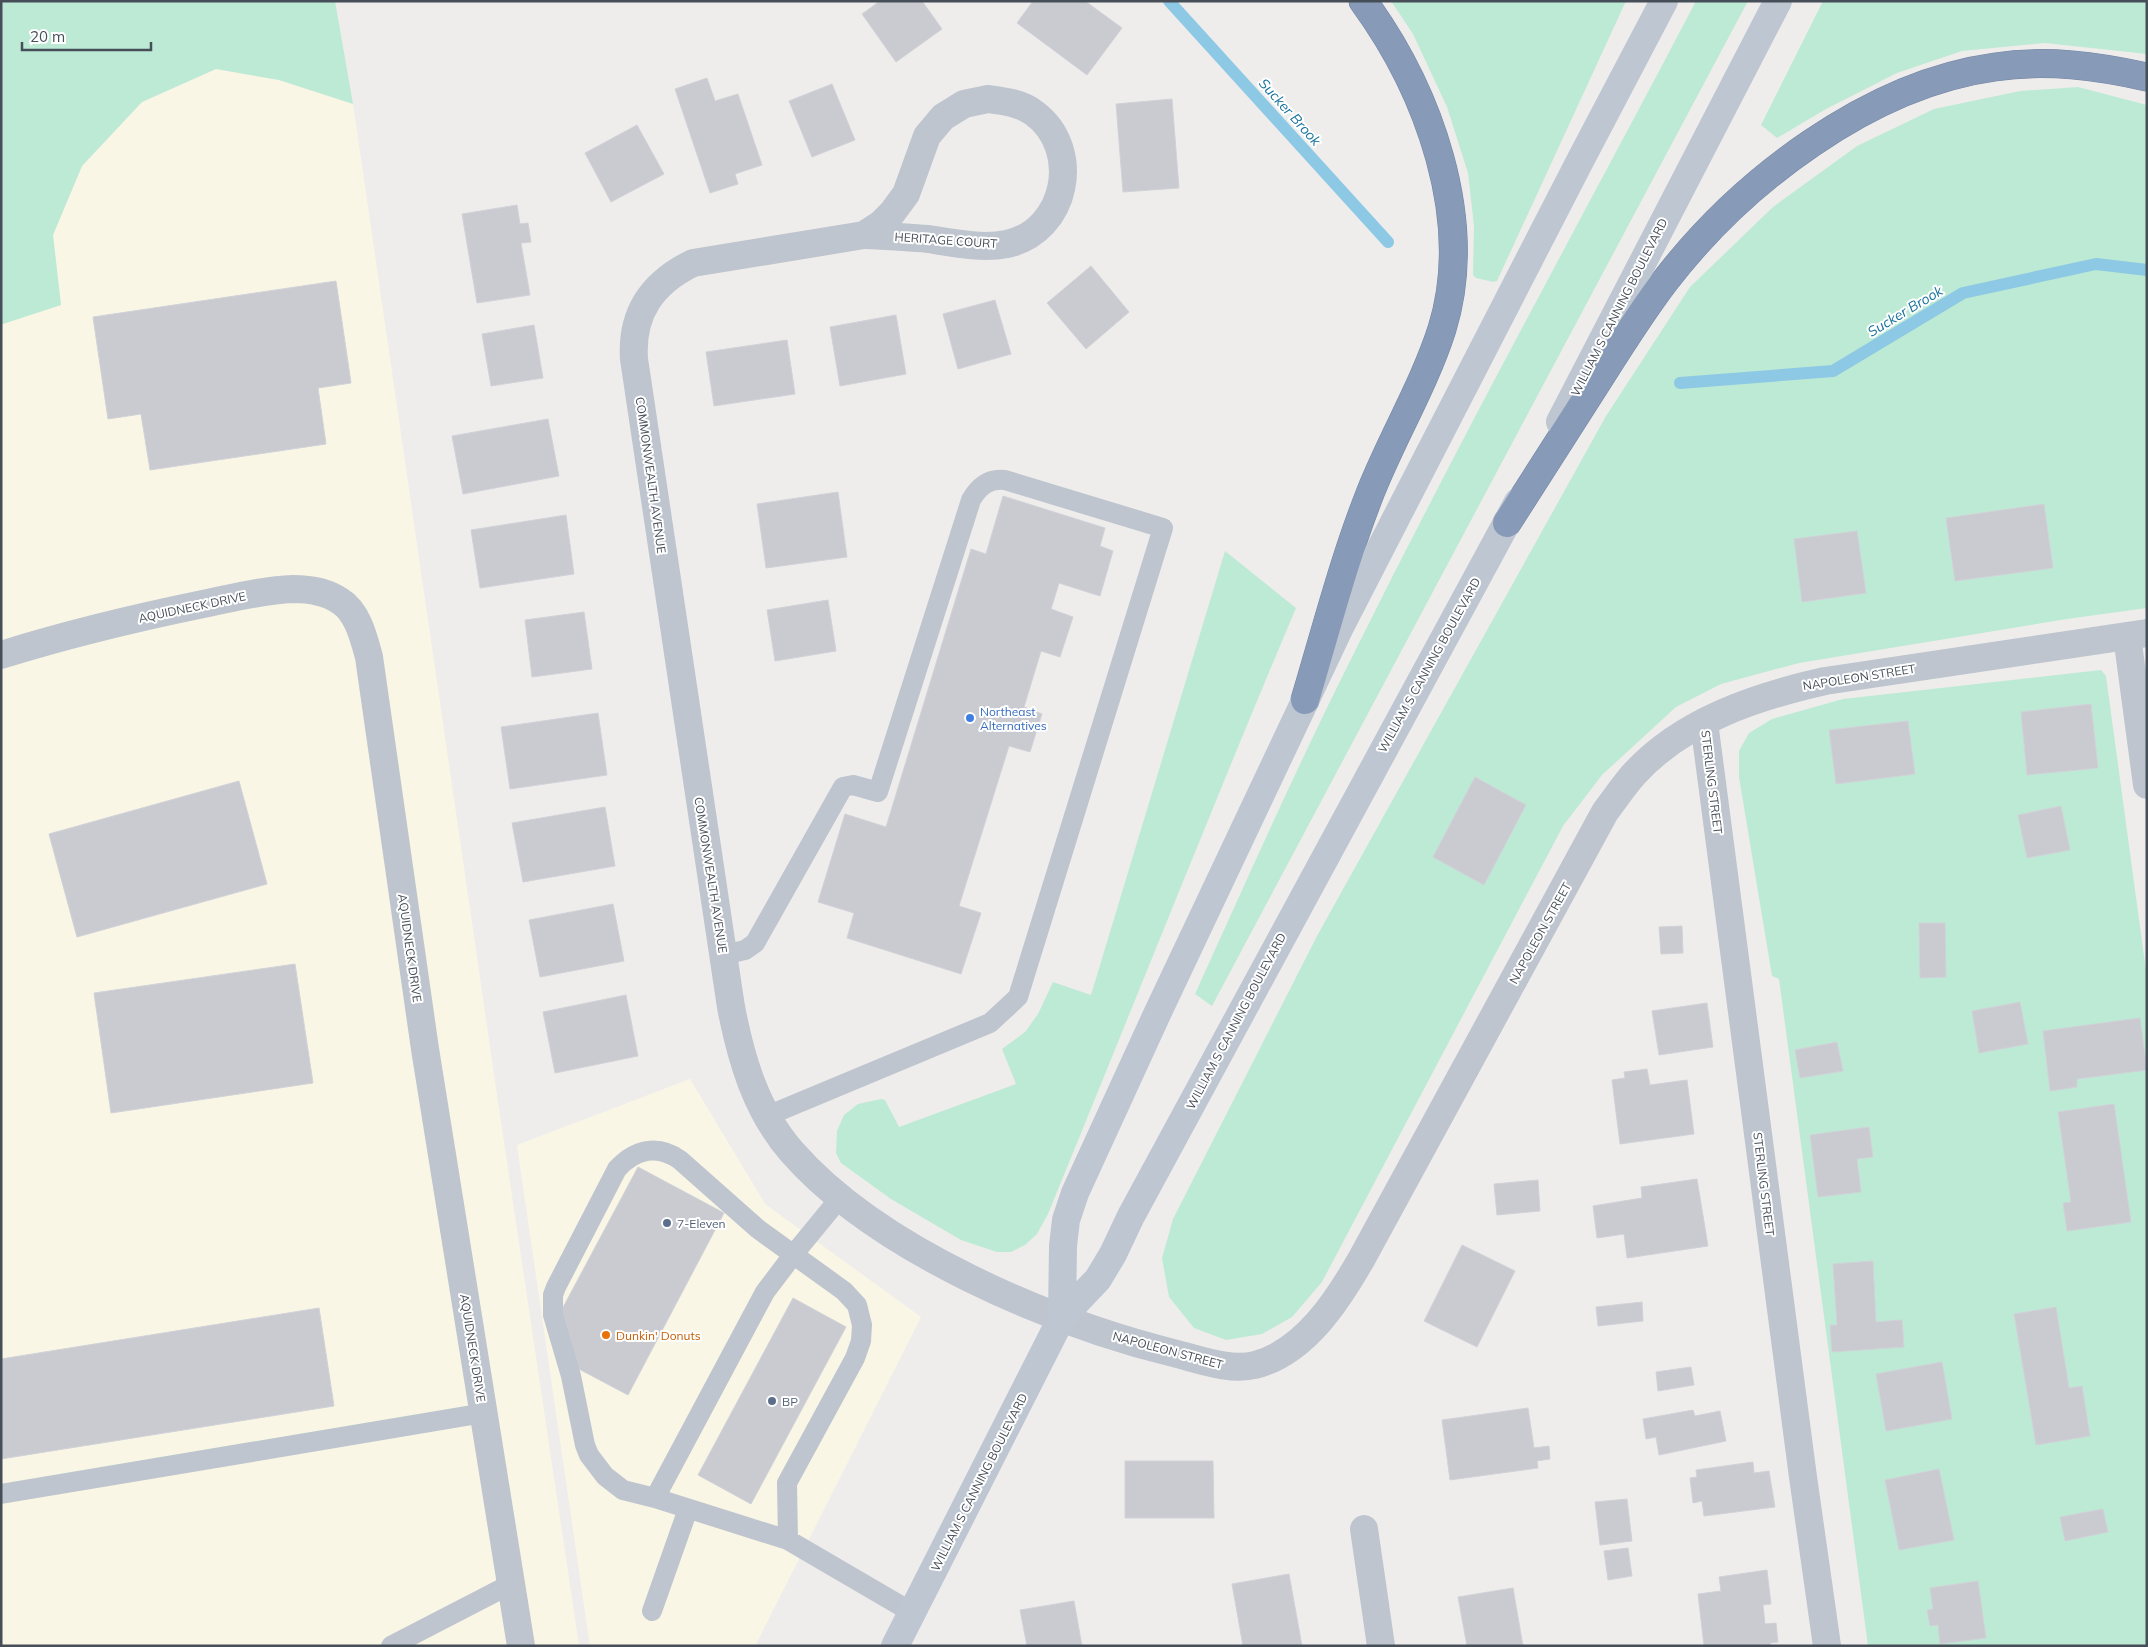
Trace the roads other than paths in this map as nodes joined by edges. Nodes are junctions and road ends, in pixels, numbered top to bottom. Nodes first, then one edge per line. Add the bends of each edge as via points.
1 (1364, 1) edge
2 (1664, 1) edge
3 (1778, 1) edge
4 (2147, 77) edge
5 (864, 235) junction
6 (666, 279) joint
7 (1507, 523) junction
8 (2137, 635) edge
9 (1, 655) edge
10 (1305, 700) junction
11 (1704, 722) junction
12 (2147, 785) edge
13 (723, 955) junction
14 (767, 1116) junction
15 (839, 1199) junction
16 (793, 1255) junction
17 (1062, 1317) junction
18 (484, 1413) junction
19 (1, 1494) edge
20 (655, 1498) junction
21 (688, 1509) junction
22 (1364, 1529) dead end
23 (788, 1540) junction
24 (511, 1584) junction
25 (652, 1611) dead end
26 (913, 1612) junction
27 (391, 1646) edge
28 (521, 1646) edge
29 (895, 1646) edge
30 (1381, 1646) edge
31 (1827, 1646) edge

1 - 10 highway via 1416,91 1436,144 1448,196 1452,267 1442,328 1426,371 1371,491
2 - 10 main road, WILLIAM S CANNING BOULEVARD via 1372,563
3 - 7 main road, WILLIAM S CANNING BOULEVARD
4 - 7 highway via 2069,64 1995,67 1960,74 1884,102 1812,143 1776,168 1693,247 1665,281
5 - 5 street, HERITAGE COURT via 984,245 1008,244 1030,235 1047,220 1059,199 1064,176 1062,152 1052,131 1034,113 1012,102 988,99 964,104 943,117 927,136 906,194 881,224
5 - 6 street, HERITAGE COURT via 709,259 693,263
6 - 13 street, COMMONWEALTH AVENUE via 639,316 634,331 634,359
7 - 17 main road, WILLIAM S CANNING BOULEVARD via 1113,1254 1098,1279
8 - 11 street, NAPOLEON STREET via 1825,681 1746,702
8 - 12 street
9 - 18 street, AQUIDNECK DRIVE via 113,624 266,592 294,589 321,592 341,601 353,614 369,657 425,1049
10 - 17 main road, WILLIAM S CANNING BOULEVARD via 1075,1193 1066,1220 1063,1246
11 - 17 street, NAPOLEON STREET via 1668,745 1636,772 1605,812 1362,1258 1333,1303 1301,1338 1286,1351 1253,1366 1222,1365 1158,1349
11 - 31 street, STERLING STREET
13 - 14 street, COMMONWEALTH AVENUE via 739,1048 753,1090
13 - 14 lane via 745,950 755,943 843,787 853,784 878,792 976,490 996,479 1005,480 1162,528 1018,997 990,1023
14 - 15 street, COMMONWEALTH AVENUE via 790,1150
15 - 16 lane
15 - 17 street, COMMONWEALTH AVENUE via 925,1254 995,1289
16 - 20 lane via 765,1292
16 - 20 lane via 672,1154 654,1149 644,1151 633,1155 617,1169 556,1287 552,1296 552,1314 571,1376 589,1455 600,1471 623,1490
16 - 23 lane via 844,1291 857,1305 862,1324 855,1358 787,1483
17 - 26 main road, WILLIAM S CANNING BOULEVARD
18 - 19 lane
18 - 24 street, AQUIDNECK DRIVE
20 - 21 lane
21 - 23 lane
21 - 25 lane
22 - 30 street
23 - 26 lane
24 - 27 lane
24 - 28 street, AQUIDNECK DRIVE
26 - 29 main road, WILLIAM S CANNING BOULEVARD

